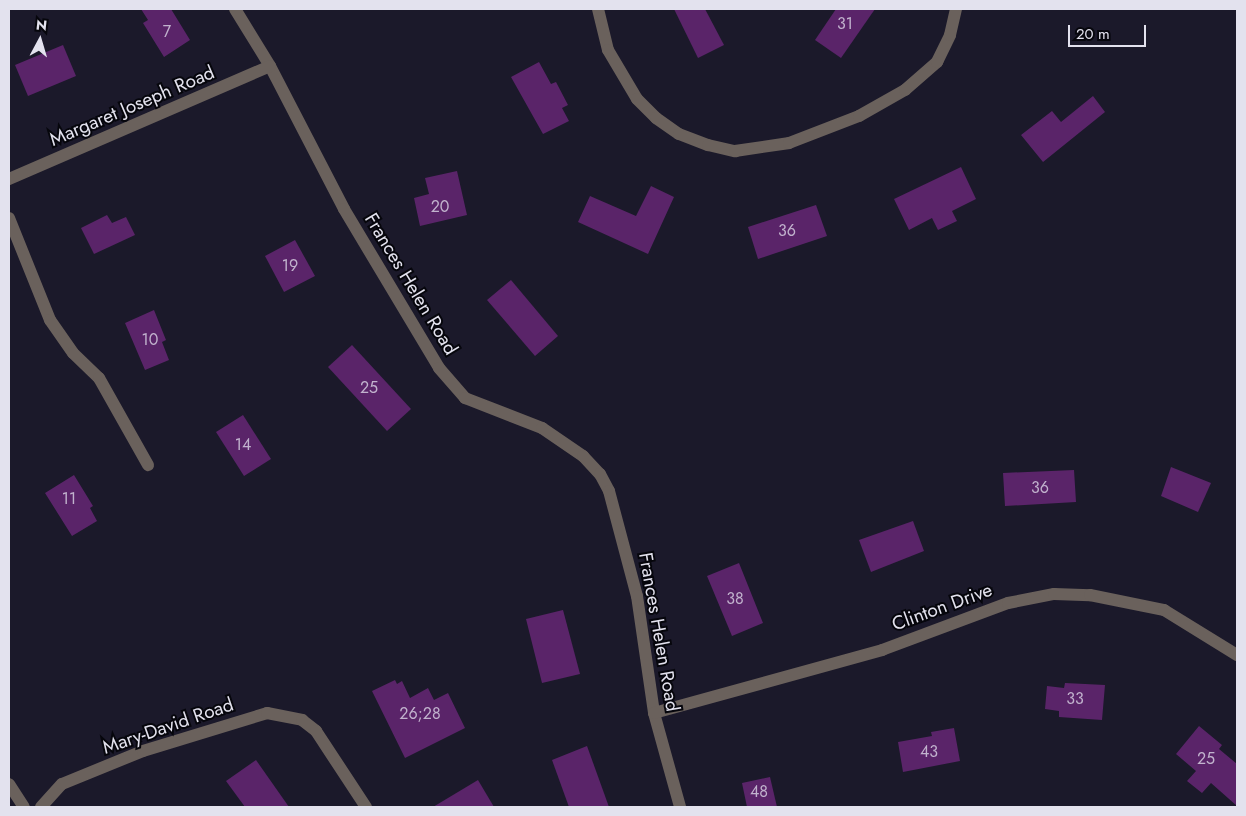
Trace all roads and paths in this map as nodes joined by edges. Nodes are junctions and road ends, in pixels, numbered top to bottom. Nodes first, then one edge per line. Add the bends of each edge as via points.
1 (235, 9) edge
2 (598, 9) edge
3 (956, 9) edge
4 (270, 66) junction
5 (9, 179) edge
6 (9, 218) edge
7 (148, 465) dead end
8 (1237, 655) edge
9 (654, 713) junction
10 (9, 784) edge
11 (24, 807) edge
12 (41, 807) edge
13 (366, 807) edge
14 (680, 807) edge

1 - 4 street, Frances Helen Road
2 - 3 street via 608,50 637,99 679,134 735,151 762,149 798,140 859,116 906,90 936,62 950,35
4 - 5 street, Margaret Joseph Road
4 - 9 street, Frances Helen Road via 344,209 439,368 465,398 542,428 583,456 600,474 609,491 637,596
6 - 7 street via 50,320 73,353 99,378
8 - 9 street, Clinton Drive via 1164,610 1090,595 1054,594 1008,603 882,650
9 - 14 street, Frances Helen Road
10 - 11 street
12 - 13 street, Mary-David Road via 62,784 144,751 267,713 302,720 316,731

